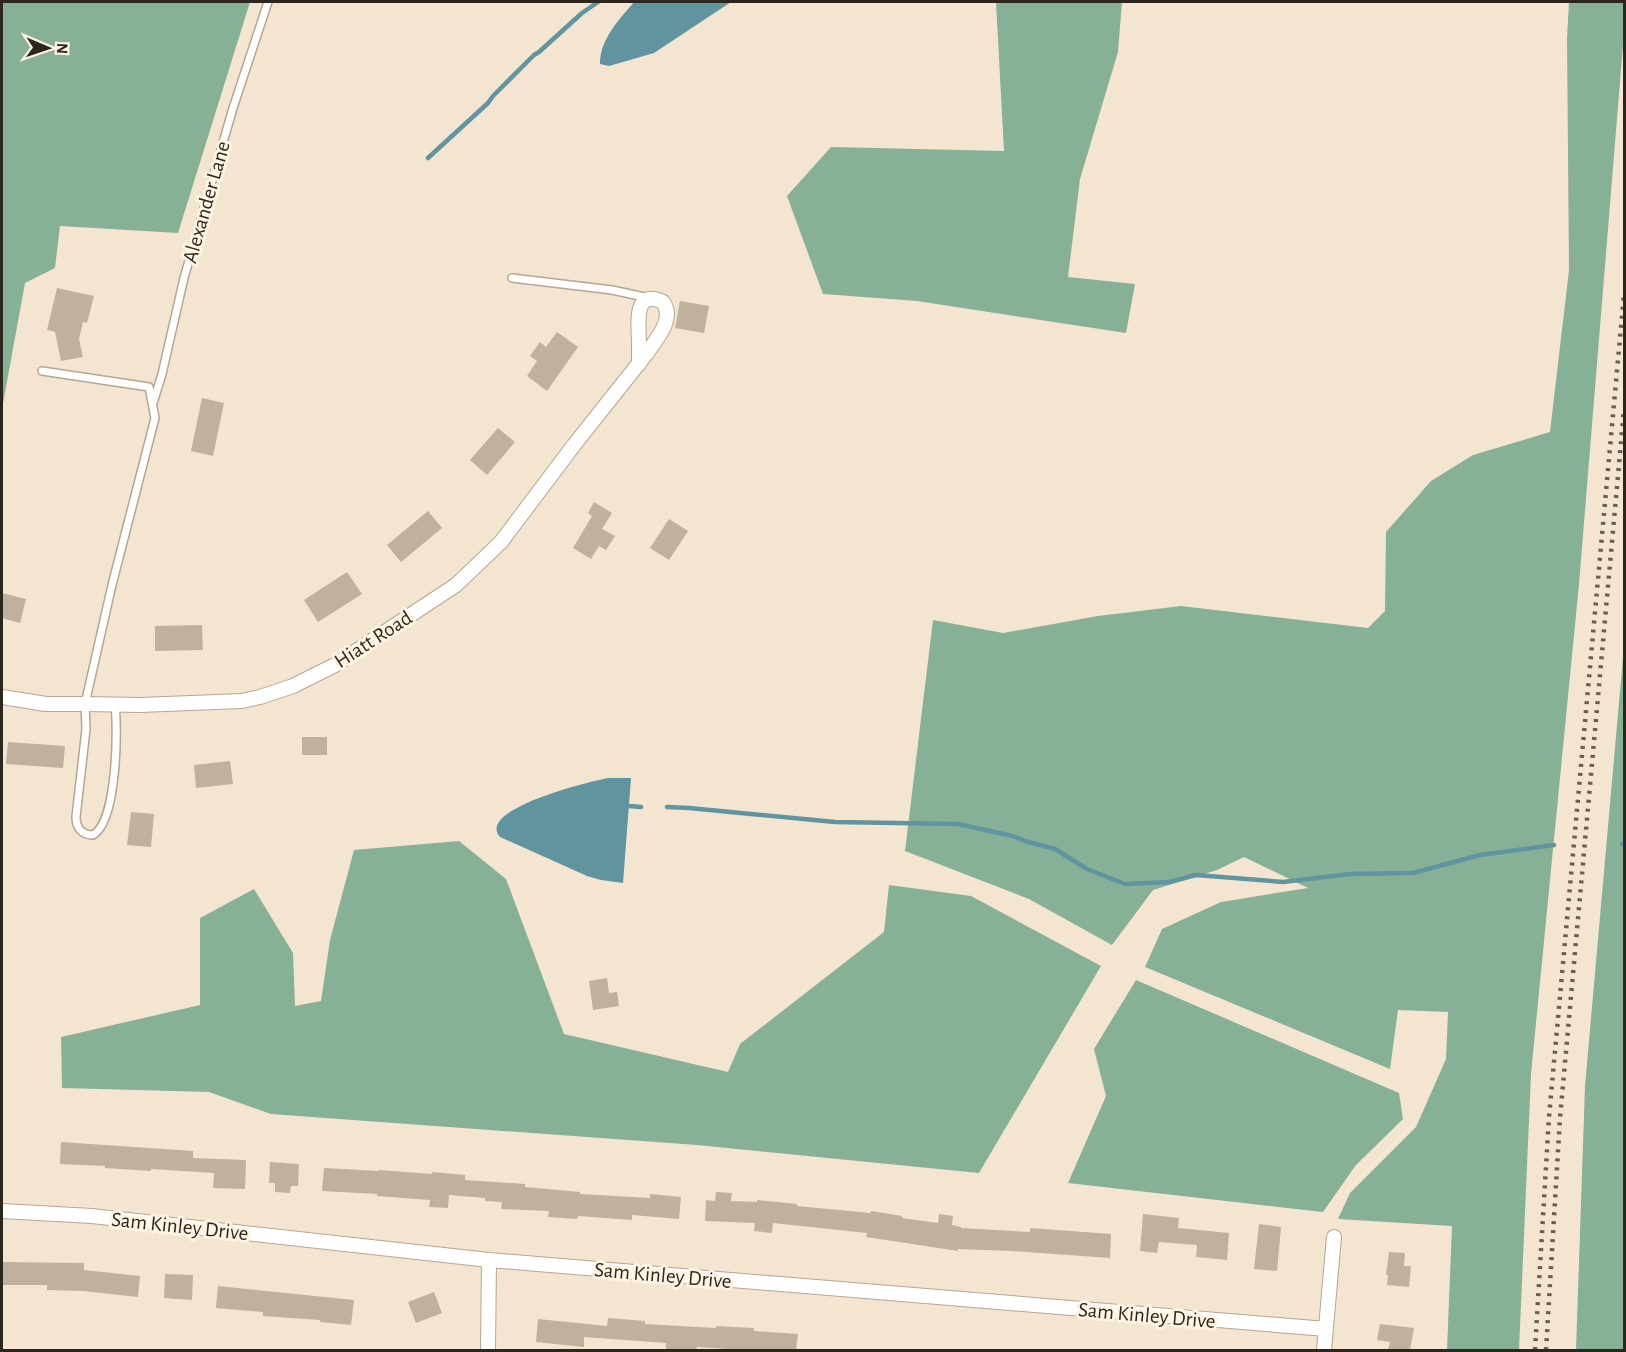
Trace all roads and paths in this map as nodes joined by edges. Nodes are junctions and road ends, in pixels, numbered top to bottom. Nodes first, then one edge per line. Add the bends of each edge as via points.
1 (268, 2) edge
2 (512, 278) dead end
3 (651, 298) junction
4 (639, 364) junction
5 (42, 371) dead end
6 (153, 404) junction
7 (2, 697) edge
8 (85, 704) junction
9 (115, 705) junction
10 (2, 1211) edge
11 (1334, 1237) dead end
12 (489, 1260) junction
13 (1326, 1329) junction
14 (488, 1350) edge
15 (1324, 1350) edge

1 - 6 lane, Alexander Lane via 184,278
2 - 3 lane
3 - 4 street via 639,311
3 - 4 street, Hiatt Road via 663,302 667,316
4 - 9 street, Hiatt Road via 501,542 456,585 338,663 292,686 242,701
5 - 6 lane via 149,387
6 - 8 lane, Alexander Lane via 156,418
7 - 8 street, Hiatt Road via 46,704
8 - 9 street, Hiatt Road
8 - 9 lane, Alexander Lane via 86,729 75,817 79,829 89,835 100,830 112,791
10 - 12 street, Sam Kinley Drive via 92,1216
11 - 13 street
12 - 13 street, Sam Kinley Drive
12 - 14 street
13 - 15 street

